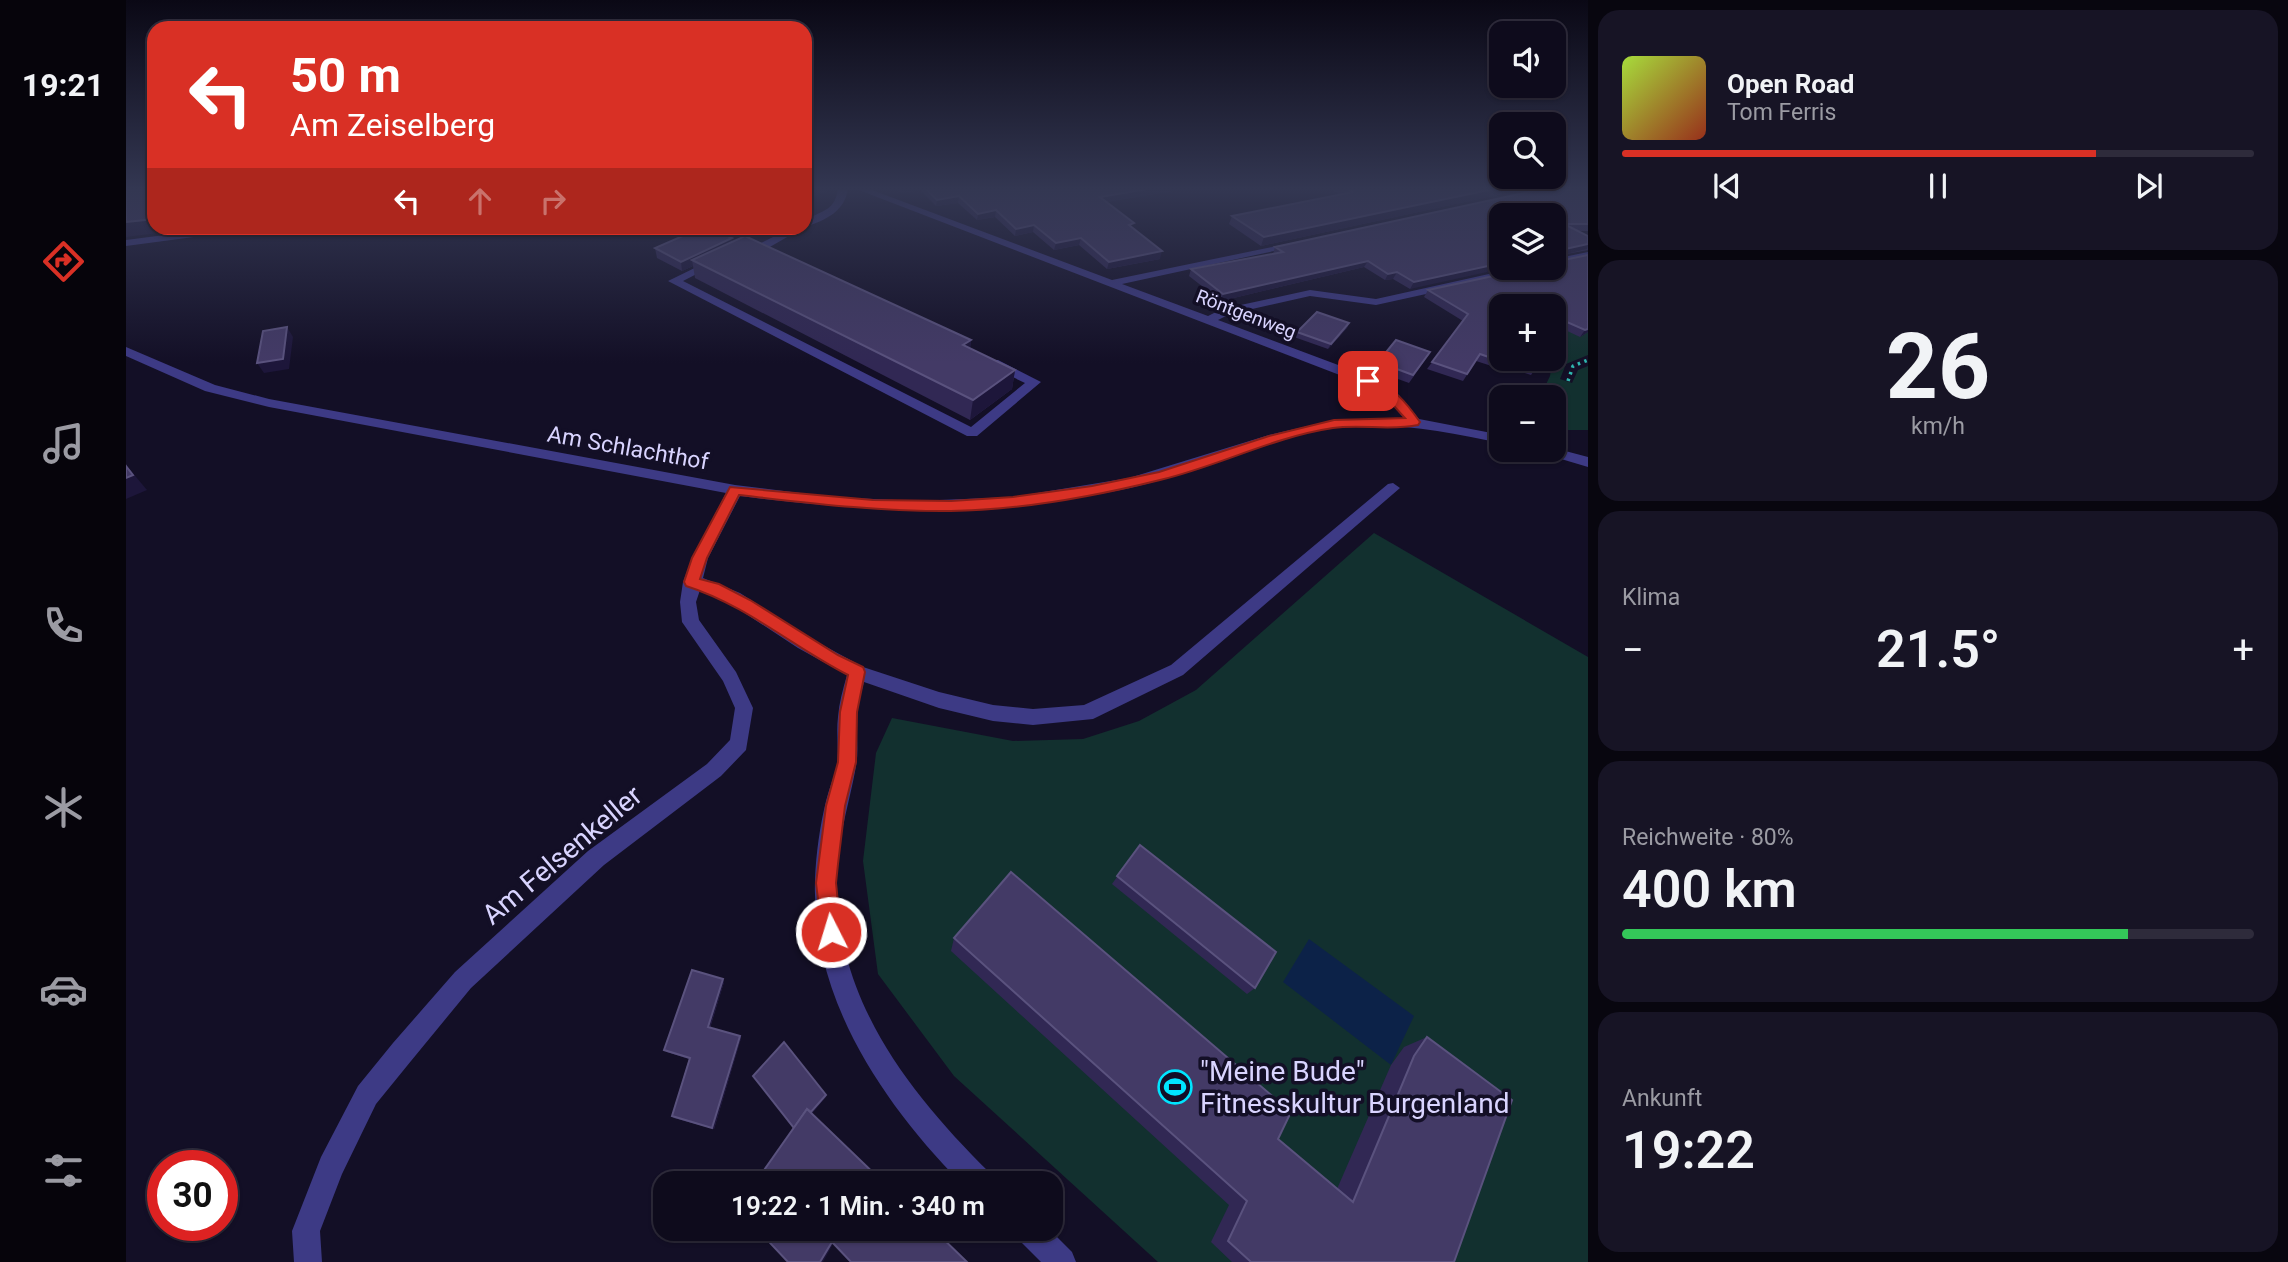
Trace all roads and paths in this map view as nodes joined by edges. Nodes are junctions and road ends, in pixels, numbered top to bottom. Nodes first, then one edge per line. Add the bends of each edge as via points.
1 (764, 246) joint
2 (1013, 246) edge
3 (1285, 246) edge
4 (1588, 255) edge
5 (1566, 260) edge
6 (776, 261) edge
7 (1489, 277) edge
8 (1114, 284) junction
9 (1208, 321) junction
10 (126, 351) edge
11 (985, 359) edge
12 (1588, 360) edge
13 (1567, 381) dead end
14 (1413, 422) junction
15 (1489, 437) edge
16 (1566, 456) edge
17 (1588, 462) edge
18 (1393, 488) dead end
19 (735, 490) junction
20 (691, 582) junction
21 (857, 672) junction
22 (968, 1171) edge
23 (1040, 1241) edge
24 (308, 1262) edge
25 (1062, 1262) edge

1 - 6 street via 764,255
1 - 11 street via 747,247 674,281 972,433 1034,382
2 - 8 street, Röntgenweg
3 - 8 street
4 - 5 street
7 - 9 street via 1376,302 1310,293 1226,311
8 - 9 street, Röntgenweg
9 - 14 street, Röntgenweg via 1378,386 1402,405
10 - 19 street, Am Schlachthof via 187,380 270,403
12 - 13 path via 1573,366
14 - 15 street, Am Schlachthof
14 - 19 street, Am Schlachthof via 1334,424 1274,438 1161,476 1013,502 873,505
16 - 17 street
18 - 21 street via 1177,670 1086,713 1032,717 993,713
19 - 20 street, Am Felsenkeller
20 - 21 street via 744,604
20 - 24 street, Am Felsenkeller via 691,622 730,677 744,708 739,744 714,770 565,886 463,980 402,1052 367,1095 331,1167 306,1231
21 - 22 street via 826,883 841,981 862,1036 894,1087
23 - 25 street

